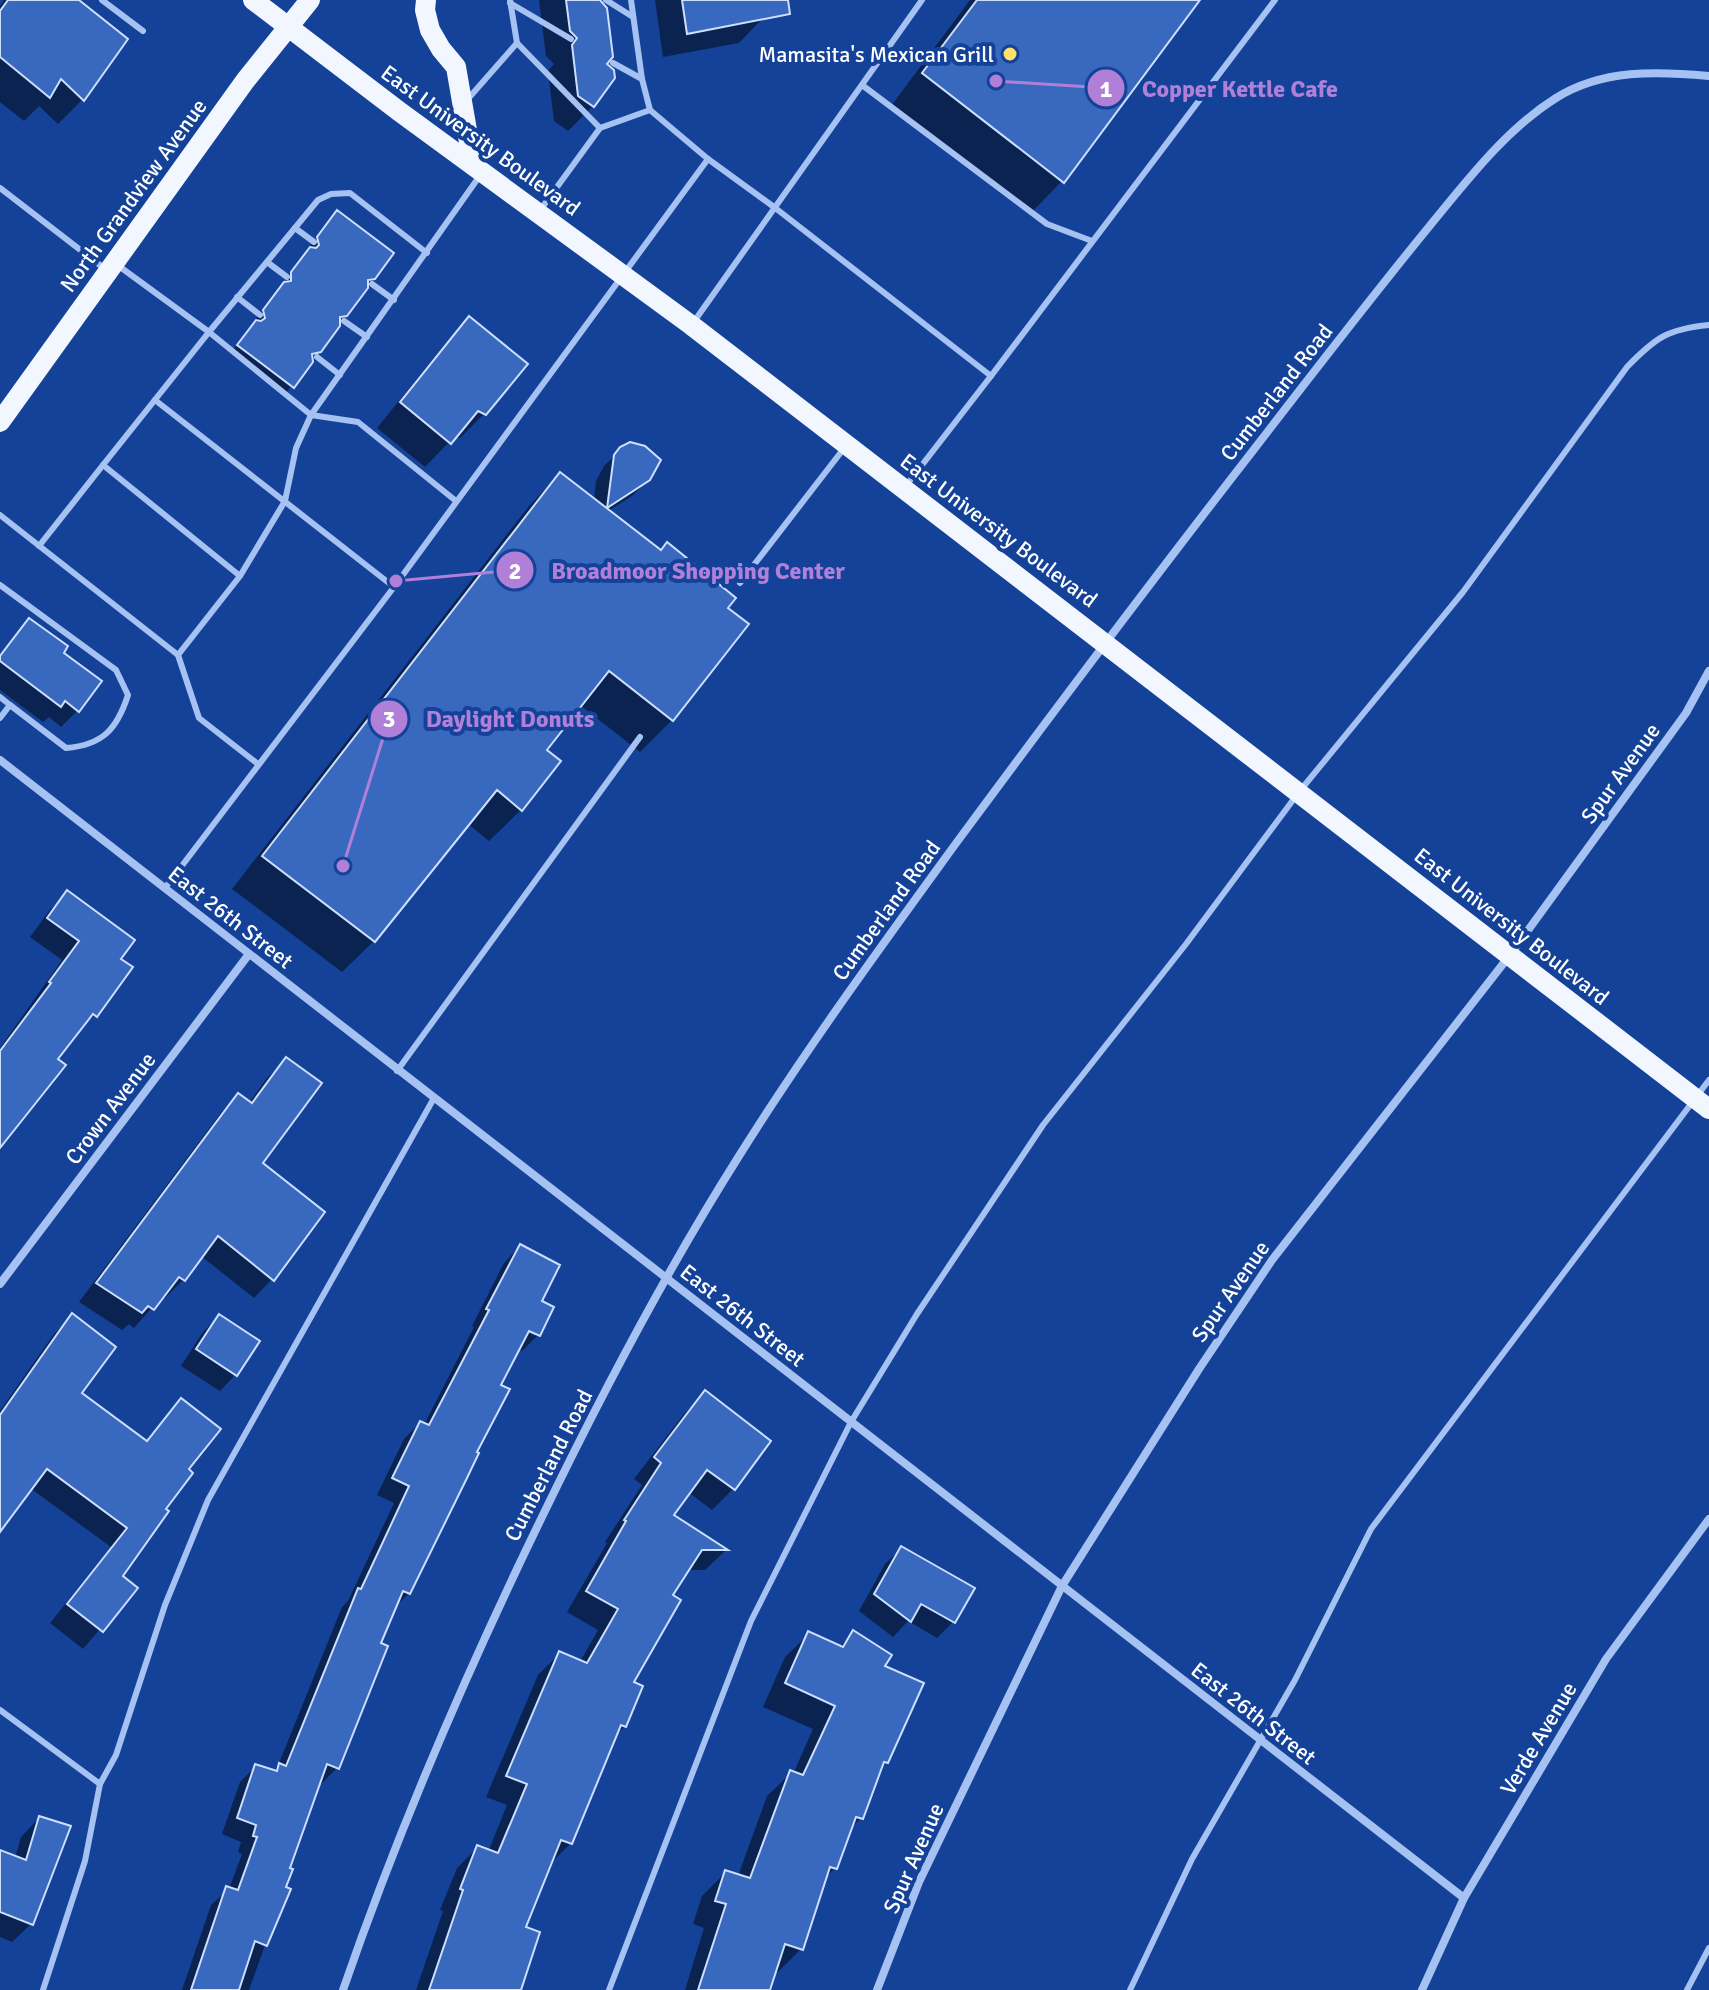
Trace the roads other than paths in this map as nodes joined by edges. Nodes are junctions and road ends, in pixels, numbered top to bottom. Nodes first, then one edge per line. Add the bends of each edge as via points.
1 (102, 0) edge
2 (253, 0) edge
3 (310, 0) edge
4 (426, 0) edge
5 (606, 0) edge
6 (631, 0) edge
7 (922, 0) edge
8 (1275, 0) edge
9 (510, 2) edge
10 (633, 17) junction
11 (288, 27) junction
12 (143, 31) dead end
13 (571, 39) dead end
14 (517, 43) junction
15 (613, 63) dead end
16 (1709, 76) edge
17 (642, 79) junction
18 (862, 85) junction
19 (462, 105) junction
20 (650, 110) junction
21 (600, 128) junction
22 (708, 159) junction
23 (478, 168) junction
24 (0, 188) edge
25 (774, 207) junction
26 (539, 212) junction
27 (295, 228) junction
28 (1092, 241) junction
29 (314, 242) dead end
30 (427, 253) junction
31 (267, 262) junction
32 (110, 266) junction
33 (625, 275) junction
34 (287, 277) dead end
35 (372, 284) dead end
36 (237, 297) junction
37 (394, 300) junction
38 (260, 315) dead end
39 (344, 321) dead end
40 (691, 325) junction
41 (1709, 325) edge
42 (209, 332) junction
43 (367, 337) junction
44 (317, 357) dead end
45 (340, 375) junction
46 (991, 376) junction
47 (155, 400) junction
48 (2, 413) edge
49 (311, 415) junction
50 (847, 444) junction
51 (103, 465) junction
52 (905, 488) junction
53 (285, 501) junction
54 (456, 501) junction
55 (0, 515) edge
56 (39, 546) junction
57 (240, 576) junction
58 (740, 583) dead end
59 (0, 585) edge
60 (394, 587) junction
61 (1105, 641) junction
62 (178, 655) junction
63 (1709, 671) edge
64 (0, 697) edge
65 (10, 705) junction
66 (0, 718) edge
67 (640, 737) dead end
68 (0, 760) edge
69 (258, 764) junction
70 (1299, 792) junction
71 (165, 888) junction
72 (249, 954) junction
73 (1510, 955) junction
74 (397, 1071) junction
75 (1709, 1080) edge
76 (434, 1098) junction
77 (1702, 1103) edge
78 (666, 1278) junction
79 (0, 1284) edge
80 (851, 1422) junction
81 (1709, 1519) edge
82 (1062, 1586) junction
83 (0, 1710) edge
84 (1260, 1741) junction
85 (100, 1784) junction
86 (1464, 1898) junction
87 (1709, 1948) edge
88 (43, 1990) edge
89 (343, 1990) edge
90 (609, 1990) edge
91 (877, 1990) edge
92 (1130, 1990) edge
93 (1422, 1990) edge
94 (1687, 1990) edge

1 - 12 lane
2 - 11 main road, East University Boulevard
3 - 11 main road, North Grandview Avenue
4 - 19 main road via 430,30 456,67
5 - 10 lane
6 - 10 lane
7 - 18 lane
8 - 28 lane
9 - 13 lane
9 - 14 lane
10 - 17 lane
11 - 23 main road, East University Boulevard
11 - 32 main road, North Grandview Avenue
14 - 19 lane
14 - 21 lane
15 - 17 lane
16 - 61 street, Cumberland Road via 1611,77 1559,96 1531,116 1404,257
17 - 20 lane
18 - 25 lane
18 - 28 lane via 1047,224
19 - 23 main road
20 - 21 lane
20 - 22 lane
21 - 26 lane
22 - 25 lane
22 - 33 lane
23 - 26 main road, East University Boulevard
23 - 30 lane
24 - 32 lane
25 - 40 lane
25 - 46 lane
26 - 33 main road, East University Boulevard
27 - 29 lane
27 - 30 lane via 318,200 350,193
27 - 31 lane
28 - 46 lane
30 - 37 lane
31 - 34 lane
31 - 36 lane
32 - 42 lane
32 - 48 main road, North Grandview Avenue
33 - 40 main road, East University Boulevard
33 - 54 lane
35 - 37 lane
36 - 38 lane
36 - 42 lane
37 - 43 lane
39 - 43 lane
40 - 50 main road, East University Boulevard
41 - 70 lane via 1680,328 1650,343 1627,367 1463,592
42 - 47 lane
42 - 49 lane
43 - 45 lane
44 - 45 lane
45 - 49 lane
46 - 52 lane
47 - 51 lane
47 - 53 lane
49 - 53 lane via 296,448
49 - 54 lane via 358,422
50 - 52 main road, East University Boulevard
50 - 58 lane
51 - 56 lane
51 - 57 lane
52 - 61 main road, East University Boulevard
53 - 57 lane
53 - 60 lane
54 - 60 lane
55 - 56 lane
56 - 62 lane
57 - 62 lane
59 - 65 lane via 116,670 128,695 120,721 84,747 66,748
60 - 69 lane
61 - 70 main road, East University Boulevard
61 - 78 street, Cumberland Road via 856,980 739,1155
62 - 69 lane via 199,718
63 - 73 street, Spur Avenue via 1686,713
64 - 65 lane
65 - 66 lane
67 - 74 lane
68 - 71 street, East 26th Street
69 - 71 lane
70 - 73 main road, East University Boulevard
70 - 80 lane via 1043,1125
71 - 72 street, East 26th Street
72 - 74 street, East 26th Street
72 - 79 street, Crown Avenue
73 - 77 main road, East University Boulevard
73 - 82 street, Spur Avenue via 1272,1260
74 - 76 street, East 26th Street
75 - 77 lane
76 - 78 street, East 26th Street
76 - 85 lane via 208,1500 165,1605 116,1755
77 - 84 lane via 1371,1529
78 - 80 street, East 26th Street
78 - 89 street, Cumberland Road via 480,1644 380,1883
80 - 82 street, East 26th Street
80 - 90 lane via 751,1621
81 - 86 street, Verde Avenue via 1606,1659
82 - 84 street, East 26th Street
82 - 91 street, Spur Avenue via 919,1882
83 - 85 lane
84 - 86 street, East 26th Street
84 - 92 lane via 1192,1859
85 - 88 lane via 85,1861
86 - 93 street, Verde Avenue
87 - 94 lane

